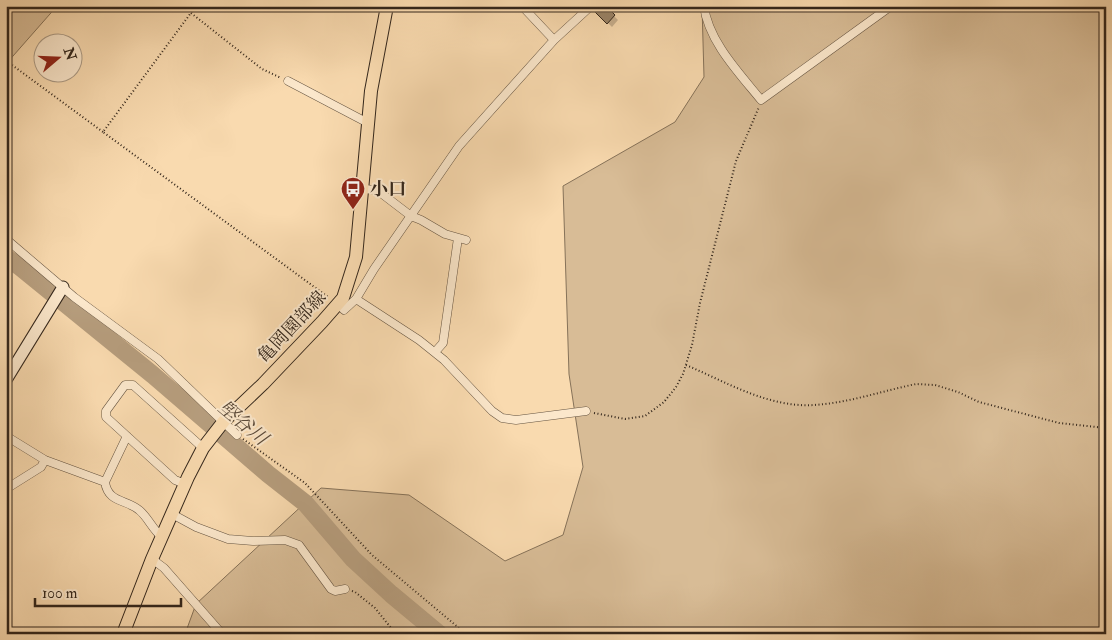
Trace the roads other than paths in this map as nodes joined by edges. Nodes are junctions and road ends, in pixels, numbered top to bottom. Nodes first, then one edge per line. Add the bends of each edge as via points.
1 (387, 6) edge
2 (522, 6) edge
3 (591, 6) edge
4 (704, 6) edge
5 (891, 6) edge
6 (554, 40) junction
7 (288, 81) road end
8 (368, 123) junction
9 (363, 189) junction
10 (411, 216) junction
11 (6, 239) edge
12 (63, 287) junction
13 (356, 299) junction
14 (338, 304) junction
15 (434, 352) junction
16 (6, 380) edge
17 (586, 411) road end
18 (224, 421) junction
19 (237, 435) road end
20 (6, 436) edge
21 (128, 436) junction
22 (203, 448) junction
23 (45, 460) junction
24 (105, 482) junction
25 (185, 484) junction
26 (6, 489) edge
27 (172, 514) junction
28 (162, 536) junction
29 (152, 560) junction
30 (345, 588) road end
31 (123, 634) edge
32 (222, 634) edge

1 - 8 main road, 亀岡園部線
2 - 6 street
3 - 6 street
4 - 5 street via 714,37 762,100
6 - 10 street via 459,146
7 - 8 street
8 - 9 main road, 亀岡園部線
9 - 10 street via 377,190
9 - 14 main road, 亀岡園部線 via 356,258
10 - 13 street
10 - 15 street via 462,239 443,343
11 - 12 street
12 - 16 street
12 - 18 street via 158,359
13 - 14 street via 344,310
13 - 15 street
14 - 18 main road, 亀岡園部線
15 - 17 street via 502,418 516,420
18 - 19 street
18 - 22 main road, 亀岡園部線
20 - 23 street
21 - 22 street via 106,417 106,411 125,385 133,386
21 - 24 street
21 - 25 street via 175,480
22 - 25 main road, 亀岡園部線
23 - 24 street
23 - 26 street via 40,467
24 - 28 street via 111,496 139,510 154,531
25 - 27 main road, 亀岡園部線
27 - 28 main road, 亀岡園部線
27 - 30 street via 228,539 253,542 285,540 299,545 330,589
28 - 29 main road, 亀岡園部線
29 - 31 main road, 亀岡園部線
29 - 32 street via 164,568

